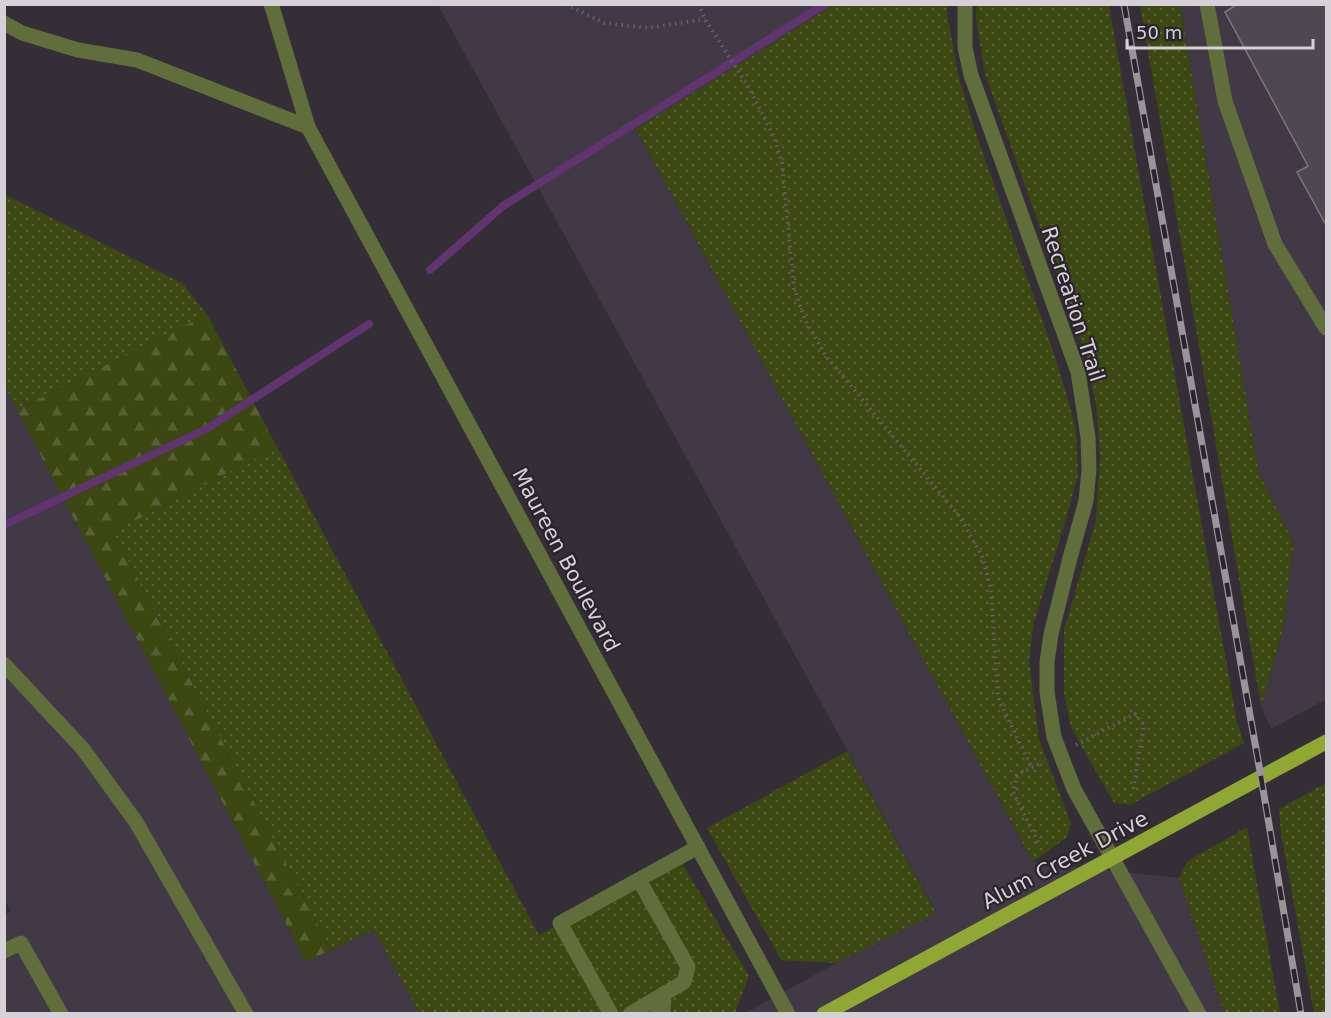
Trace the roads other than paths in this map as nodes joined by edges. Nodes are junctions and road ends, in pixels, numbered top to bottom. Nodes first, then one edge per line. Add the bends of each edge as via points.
1 (271, 4) edge
2 (965, 4) edge
3 (1207, 4) edge
4 (4, 23) edge
5 (308, 127) junction
6 (1326, 328) edge
7 (4, 664) edge
8 (1326, 742) edge
9 (698, 847) junction
10 (1112, 858) junction
11 (639, 880) junction
12 (4, 951) edge
13 (664, 995) junction
14 (61, 1014) edge
15 (246, 1014) edge
16 (611, 1014) edge
17 (630, 1014) edge
18 (658, 1014) edge
19 (788, 1014) edge
20 (824, 1014) edge
21 (1199, 1014) edge

1 - 5 street, Maureen Boulevard
2 - 10 street, Recreation Trail via 965,47 971,75 1078,372 1088,437 1086,501 1051,634 1047,692 1054,737 1074,789
3 - 6 street via 1225,100 1275,244
4 - 5 street via 22,33 78,50 137,60
5 - 9 street, Maureen Boulevard
7 - 15 street via 83,749 136,822
8 - 10 main road, Alum Creek Drive
9 - 11 street
9 - 19 street, Maureen Boulevard
10 - 20 main road, Alum Creek Drive
10 - 21 street, Recreation Trail
11 - 13 street via 688,967 684,982
11 - 16 street via 560,923
12 - 14 street via 21,943
13 - 17 street
13 - 18 street via 663,1011

